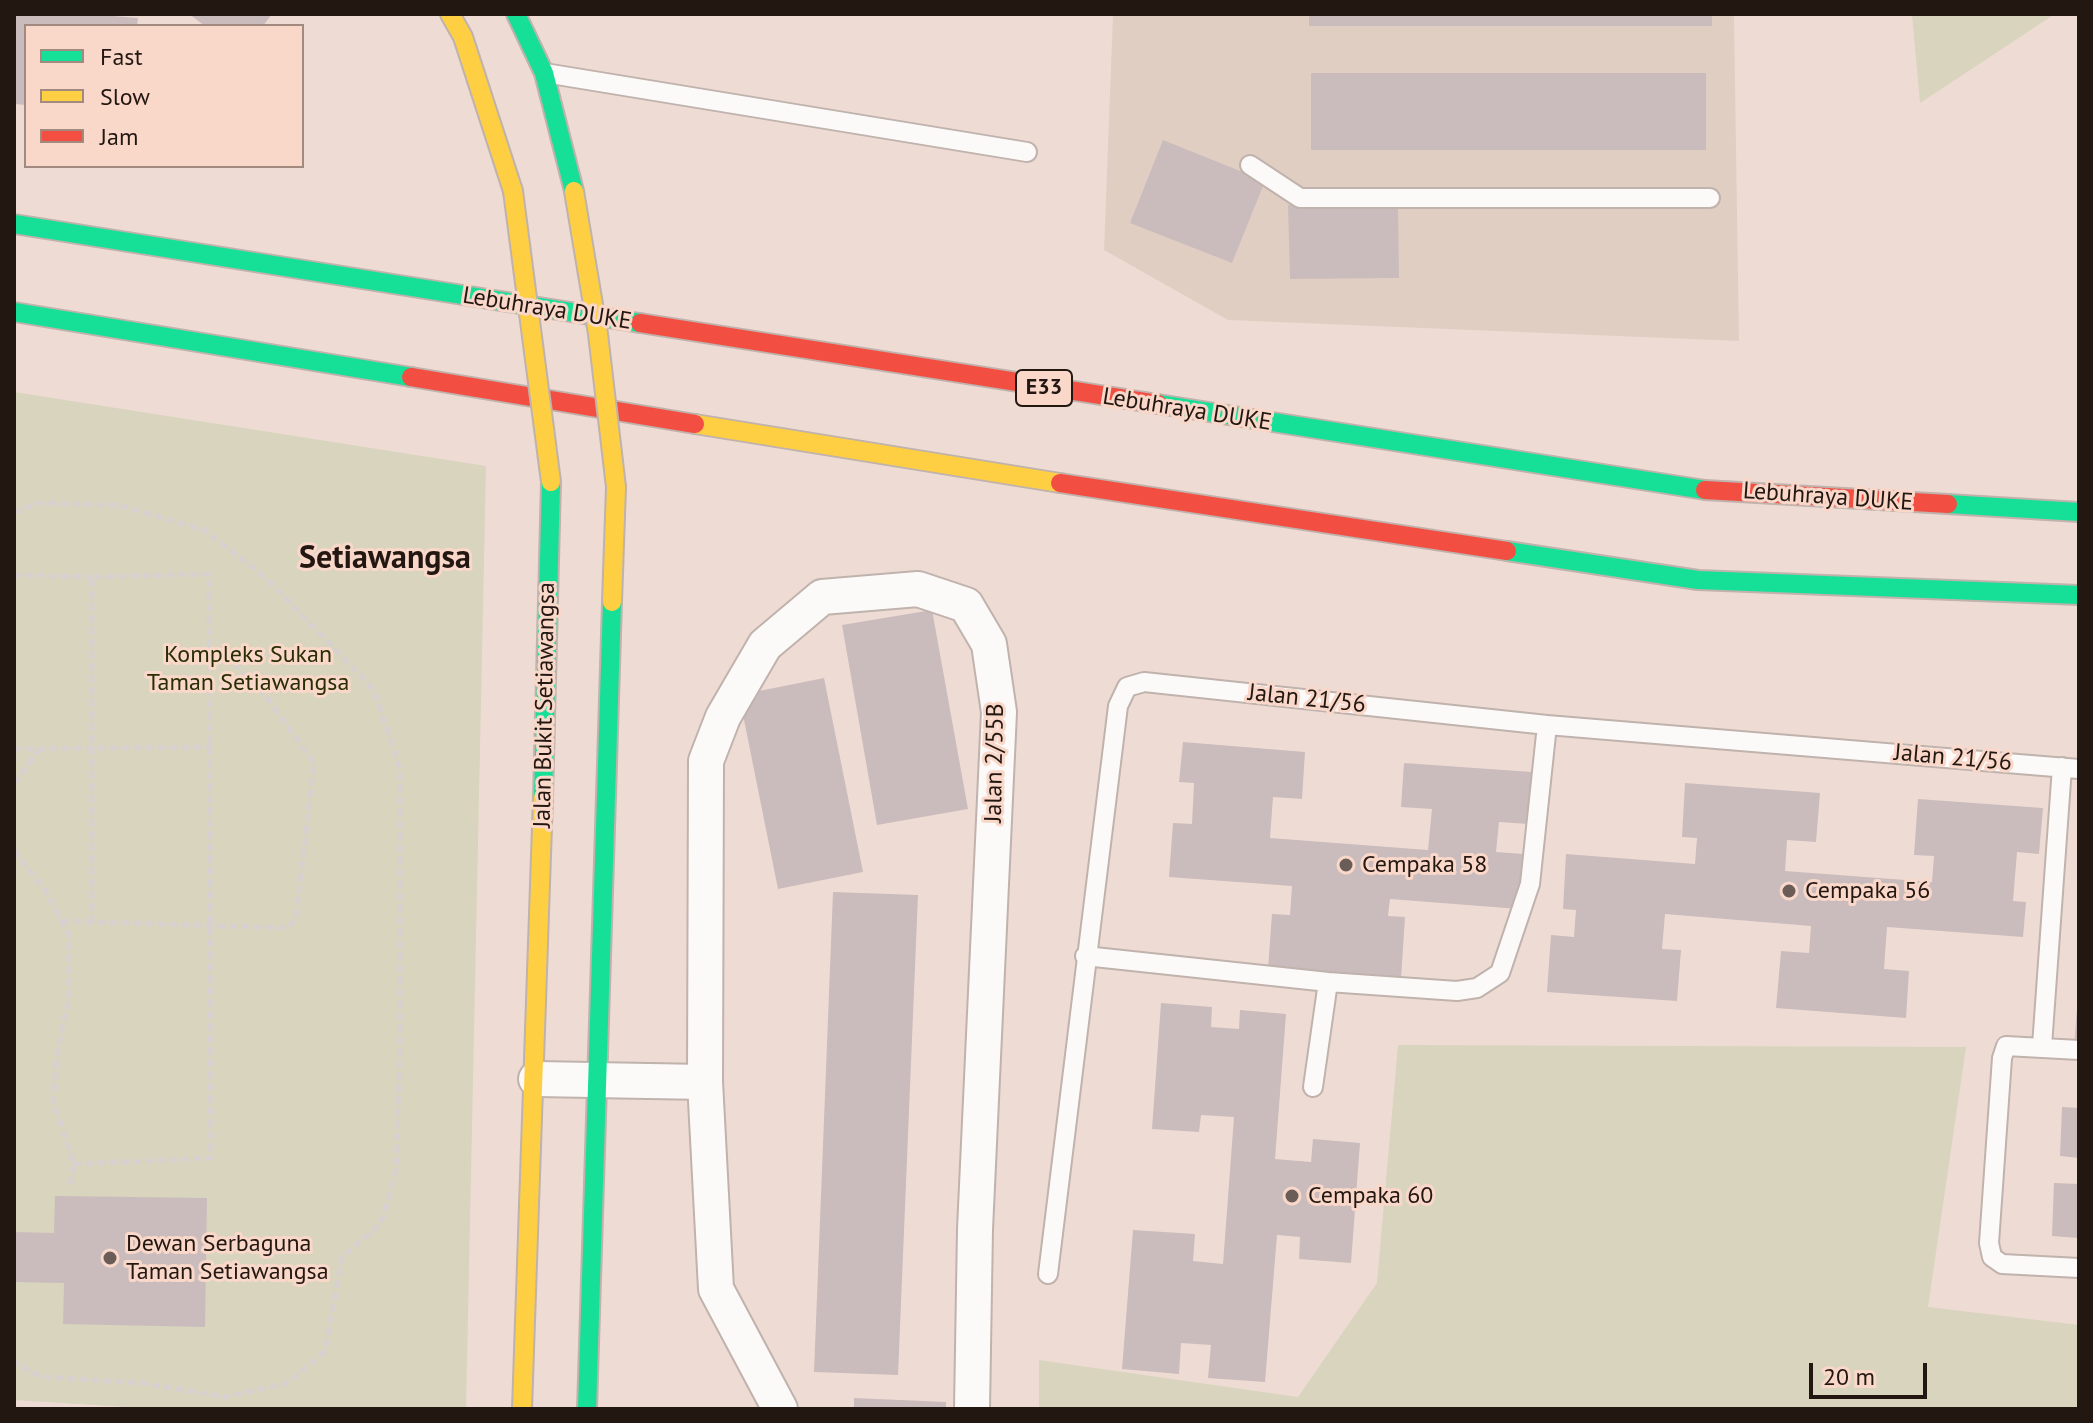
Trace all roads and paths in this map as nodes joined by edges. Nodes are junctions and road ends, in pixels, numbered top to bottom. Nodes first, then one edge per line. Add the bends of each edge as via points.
1 (450, 14) edge
2 (516, 14) edge
3 (544, 73) junction
4 (1027, 152) dead end
5 (1250, 165) dead end
6 (1710, 198) dead end
7 (14, 224) edge
8 (14, 312) edge
9 (14, 512) edge
10 (2079, 512) edge
11 (14, 575) edge
12 (92, 577) junction
13 (2079, 595) edge
14 (210, 657) junction
15 (1547, 725) junction
16 (211, 747) junction
17 (92, 748) junction
18 (14, 749) edge
19 (39, 749) junction
20 (2070, 768) edge
21 (14, 784) edge
22 (14, 850) edge
23 (62, 921) junction
24 (92, 922) junction
25 (213, 926) junction
26 (1085, 956) junction
27 (1328, 982) junction
28 (2042, 1046) junction
29 (2079, 1050) edge
30 (536, 1079) junction
31 (597, 1080) junction
32 (705, 1082) junction
33 (1313, 1087) dead end
34 (74, 1164) junction
35 (70, 1186) dead end
36 (2079, 1268) edge
37 (1048, 1274) dead end
38 (14, 1362) edge
39 (522, 1409) edge
40 (587, 1409) edge
41 (780, 1409) edge
42 (972, 1409) edge

1 - 30 main road, Jalan Bukit Setiawangsa, bridge via 463,37 513,191 551,482
2 - 3 main road
3 - 4 lane
3 - 31 main road, bridge via 574,191 616,487
5 - 6 lane via 1300,198
7 - 10 main road, Lebuhraya DUKE / E33 via 1695,489
8 - 13 main road via 1027,478 1698,580
9 - 38 path via 39,503 118,505 204,530 265,577 374,690 400,769 400,1050 396,1171 381,1224 342,1257 325,1351 288,1383 225,1397 142,1383 42,1377
11 - 12 path
12 - 14 path via 209,574
12 - 17 path
14 - 16 path
14 - 25 path via 237,665 314,763 296,918 288,928
15 - 20 lane, Jalan 21/56
15 - 26 lane, Jalan 21/56 via 1144,682 1127,687 1118,706
15 - 27 lane via 1530,884 1500,973 1477,988 1457,991
16 - 17 path
16 - 25 path
17 - 19 path
17 - 24 path
18 - 19 path
19 - 21 path
20 - 28 lane
22 - 23 path
23 - 24 path
23 - 34 path via 69,935 69,997 53,1100
24 - 25 path
25 - 34 path via 211,1158
26 - 27 lane
26 - 37 lane, Jalan 21/56
27 - 33 lane
28 - 29 lane
28 - 36 lane via 2006,1046 2002,1058 1989,1243 1992,1257 2002,1264
30 - 31 street
30 - 39 main road, Jalan Bukit Setiawangsa
31 - 32 street
31 - 40 main road
32 - 41 street, Jalan 2/55B via 716,1289
32 - 42 street, Jalan 2/55B via 706,761 723,717 765,645 822,597 918,589 966,605 989,644 999,712
34 - 35 path

